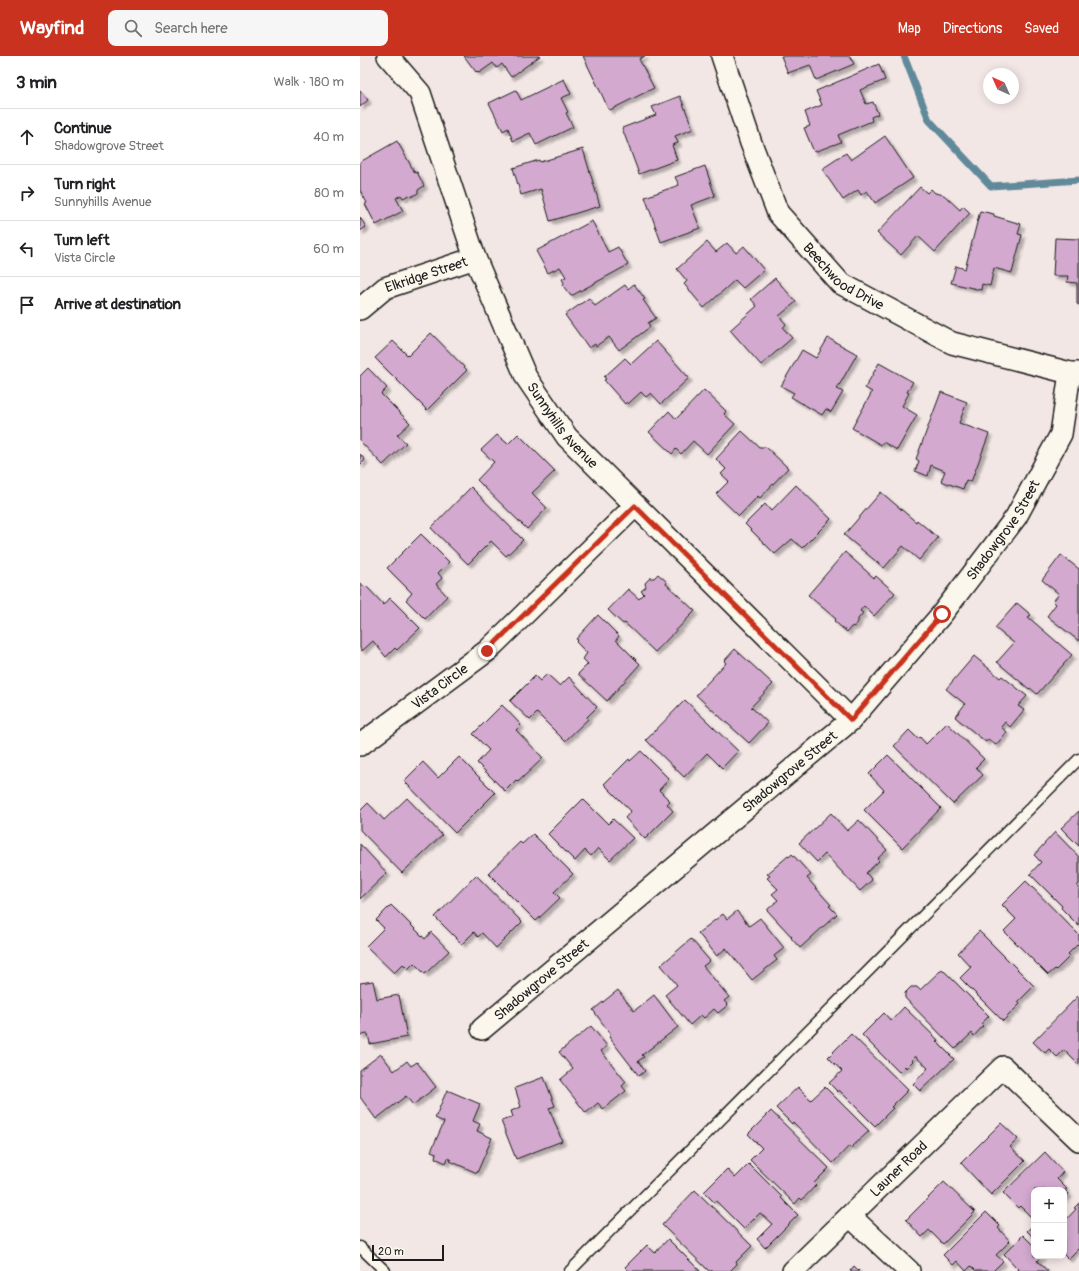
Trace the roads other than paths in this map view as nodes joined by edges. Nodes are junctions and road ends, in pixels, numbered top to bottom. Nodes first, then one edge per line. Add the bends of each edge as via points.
1 (388, 56) edge
2 (722, 56) edge
3 (475, 258) junction
4 (360, 309) edge
5 (1075, 373) edge
6 (635, 506) junction
7 (851, 720) junction
8 (360, 744) edge
9 (1079, 759) edge
10 (482, 1029) dead end
11 (1079, 1140) edge
12 (850, 1216) junction
13 (360, 1247) edge
14 (384, 1271) edge
15 (570, 1271) edge
16 (793, 1271) edge
17 (908, 1271) edge

1 - 3 street, Sunnyhills Avenue via 420,93
2 - 5 street, Beechwood Drive via 778,213 840,283 952,343
3 - 4 street, Elkridge Street via 385,288
3 - 6 street, Sunnyhills Avenue via 526,376 567,437
5 - 7 street, Shadowgrove Street via 1061,434 1016,517 942,614
6 - 7 street, Sunnyhills Avenue
6 - 8 street, Vista Circle via 487,651
7 - 10 street, Shadowgrove Street
9 - 15 lane
11 - 12 street, Launer Road via 1003,1067
12 - 16 street, Launer Road
12 - 17 street
13 - 14 lane

